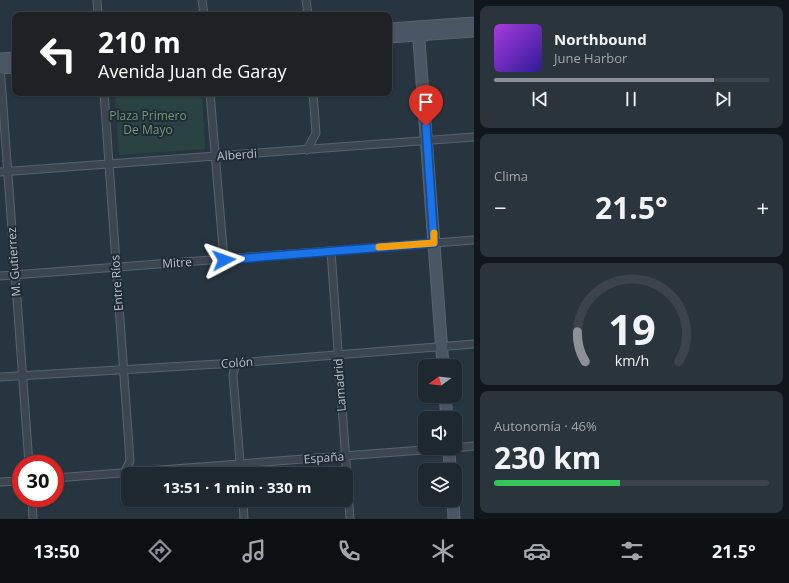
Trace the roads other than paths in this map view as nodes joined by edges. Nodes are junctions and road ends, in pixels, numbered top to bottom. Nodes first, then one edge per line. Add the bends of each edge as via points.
1 (97, 0) edge
2 (202, 0) edge
3 (306, 0) edge
4 (98, 12) edge
5 (204, 12) edge
6 (308, 12) edge
7 (474, 23) edge
8 (392, 29) edge
9 (418, 31) junction
10 (474, 31) edge
11 (392, 36) edge
12 (12, 59) edge
13 (0, 64) edge
14 (12, 66) edge
15 (104, 96) edge
16 (210, 96) edge
17 (313, 96) edge
18 (474, 137) edge
19 (427, 141) junction
20 (306, 150) junction
21 (216, 156) junction
22 (109, 164) junction
23 (0, 172) edge
24 (8, 172) junction
25 (474, 240) edge
26 (434, 243) junction
27 (331, 251) junction
28 (224, 260) junction
29 (116, 267) junction
30 (15, 275) junction
31 (0, 276) edge
32 (474, 344) edge
33 (442, 347) junction
34 (338, 355) junction
35 (443, 359) edge
36 (236, 363) junction
37 (123, 370) junction
38 (23, 375) junction
39 (0, 377) edge
40 (474, 446) edge
41 (462, 447) edge
42 (418, 450) edge
43 (28, 455) edge
44 (346, 456) junction
45 (240, 464) junction
46 (127, 467) edge
47 (201, 467) edge
48 (240, 467) edge
49 (121, 473) edge
50 (64, 477) edge
51 (12, 481) edge
52 (0, 482) edge
53 (32, 507) edge
54 (243, 507) edge
55 (453, 507) edge
56 (33, 519) edge
57 (244, 519) edge
58 (350, 519) edge
59 (454, 519) edge

1 - 4 street
2 - 5 street
3 - 6 street
7 - 9 street
8 - 9 street
9 - 10 street
9 - 11 street
9 - 19 street
12 - 13 street
13 - 14 street
13 - 24 street, M. Gutierrez
15 - 22 street, Entre Ríos
16 - 21 street
17 - 20 street via 316,133
18 - 19 street, Alberdi
19 - 20 street, Alberdi
19 - 26 street
20 - 21 street, Alberdi
21 - 22 street, Alberdi
21 - 28 street
22 - 24 street, Alberdi
22 - 29 street, Entre Ríos
23 - 24 street, Alberdi
24 - 30 street, M. Gutierrez
25 - 26 street, Mitre
26 - 27 street, Mitre
26 - 33 street
27 - 28 street, Mitre
27 - 34 street, Lamadrid
28 - 29 street, Mitre
29 - 30 street, Mitre
29 - 37 street, Entre Ríos
30 - 31 street, Mitre
30 - 38 street, M. Gutierrez
32 - 33 street, Colón
33 - 34 street, Colón
33 - 35 street
34 - 36 street, Colón
34 - 44 street, Lamadrid
36 - 37 street, Colón
36 - 45 street via 233,376
37 - 38 street, Colón
37 - 46 street, Entre Ríos via 130,461
38 - 39 street, Colón
38 - 43 street, M. Gutierrez
40 - 41 street
42 - 44 street, España
44 - 45 street, España
44 - 58 street, Lamadrid
45 - 47 street, España
45 - 48 street
49 - 50 street, España
51 - 52 street
53 - 56 street
54 - 57 street
55 - 59 street

